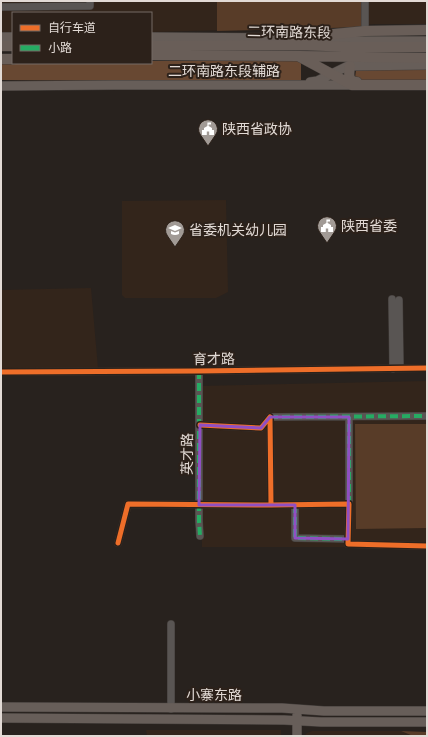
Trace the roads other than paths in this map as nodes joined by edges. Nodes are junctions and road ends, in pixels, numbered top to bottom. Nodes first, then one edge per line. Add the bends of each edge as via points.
1 (90, 1) edge
2 (365, 1) edge
3 (1, 7) edge
4 (365, 30) junction
5 (427, 30) edge
6 (1, 37) edge
7 (12, 37) edge
8 (152, 37) edge
9 (293, 38) junction
10 (427, 41) edge
11 (1, 46) edge
12 (12, 46) edge
13 (152, 46) edge
14 (427, 47) edge
15 (1, 54) edge
16 (12, 54) edge
17 (152, 55) edge
18 (299, 56) junction
19 (365, 57) junction
20 (427, 58) edge
21 (1, 59) edge
22 (12, 59) edge
23 (350, 66) junction
24 (427, 66) edge
25 (333, 74) junction
26 (427, 82) edge
27 (299, 85) junction
28 (352, 85) junction
29 (427, 85) edge
30 (1, 86) edge
31 (396, 300) dead end
32 (397, 368) junction
33 (427, 368) edge
34 (199, 371) junction
35 (1, 372) edge
36 (427, 416) edge
37 (270, 417) junction
38 (349, 417) junction
39 (200, 425) junction
40 (349, 504) junction
41 (199, 505) junction
42 (271, 505) junction
43 (295, 505) junction
44 (200, 536) dead end
45 (348, 539) junction
46 (118, 543) dead end
47 (427, 546) edge
48 (172, 624) dead end
49 (1, 707) edge
50 (171, 709) junction
51 (297, 709) junction
52 (427, 711) edge
53 (1, 718) edge
54 (297, 721) junction
55 (425, 723) edge
56 (296, 736) edge

1 - 3 street via 90,6
2 - 4 street
4 - 5 highway
4 - 9 highway
6 - 7 main road
8 - 9 main road
9 - 10 main road
11 - 12 highway
13 - 14 highway, 二环南路东段
15 - 16 highway
17 - 18 highway, 二环南路东段
18 - 19 highway, 二环南路东段
18 - 25 highway
19 - 20 highway, 二环南路东段
19 - 23 main road
21 - 22 highway
23 - 24 main road
23 - 25 main road
23 - 26 highway via 349,78 354,82
25 - 27 main road
25 - 28 highway
27 - 28 main road, 二环南路东段辅路
27 - 30 main road, 二环南路东段辅路
28 - 29 highway
31 - 32 street
32 - 33 street, 育才路
32 - 34 street, 育才路
34 - 35 street, 育才路
34 - 39 street, 英才路
36 - 38 street
37 - 38 street
37 - 39 street via 261,428
37 - 42 street
38 - 40 street
39 - 41 street, 英才路
40 - 43 street
40 - 45 street
41 - 42 street
41 - 44 street, 英才路
41 - 46 street via 128,504
42 - 43 street
43 - 45 street via 295,538
45 - 47 street via 348,544
48 - 50 street
49 - 50 main road, 小寨东路
50 - 51 main road, 小寨东路
51 - 52 main road, 小寨东路
51 - 54 main road
53 - 54 main road, 小寨东路
54 - 55 main road, 小寨东路
54 - 56 main road

